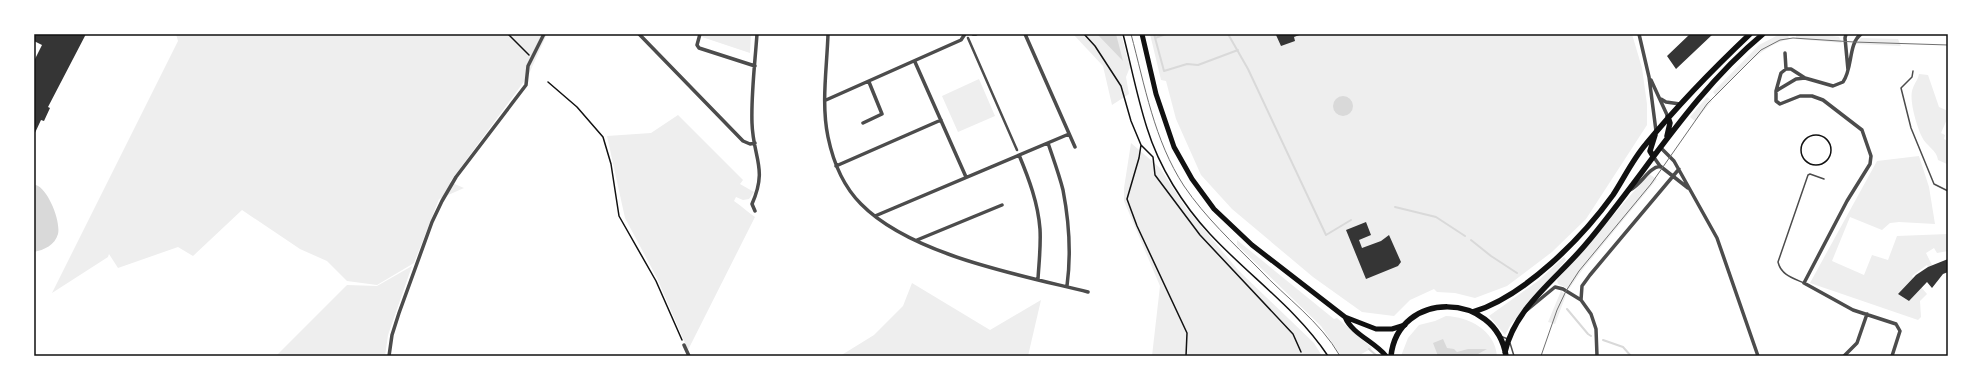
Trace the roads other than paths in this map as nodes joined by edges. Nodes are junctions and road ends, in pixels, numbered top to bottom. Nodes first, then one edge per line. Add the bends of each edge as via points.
1 (544, 34) edge
2 (700, 34) edge
3 (757, 34) edge
4 (828, 34) edge
5 (965, 34) edge
6 (1025, 34) edge
7 (1142, 34) edge
8 (1639, 34) edge
9 (1750, 34) edge
10 (1763, 34) edge
11 (1840, 34) edge
12 (1862, 34) edge
13 (641, 35) edge
14 (1845, 35) edge
15 (968, 38) dead end
16 (1785, 53) dead end
17 (915, 62) junction
18 (755, 66) junction
19 (1786, 69) junction
20 (1848, 71) junction
21 (1913, 71) dead end
22 (1649, 77) junction
23 (1805, 78) junction
24 (869, 82) junction
25 (1776, 91) junction
26 (1660, 98) junction
27 (826, 100) junction
28 (1680, 104) junction
29 (1668, 117) junction
30 (941, 120) junction
31 (863, 123) dead end
32 (1656, 131) junction
33 (1069, 134) junction
34 (1666, 138) junction
35 (755, 143) junction
36 (1048, 143) junction
37 (1075, 146) dead end
38 (1660, 147) junction
39 (1017, 150) dead end
40 (1019, 155) junction
41 (1653, 156) junction
42 (836, 166) junction
43 (1660, 166) junction
44 (1679, 169) junction
45 (966, 177) junction
46 (1673, 177) junction
47 (1824, 179) dead end
48 (1691, 190) junction
49 (1628, 191) junction
50 (1948, 191) edge
51 (1002, 205) dead end
52 (755, 211) dead end
53 (875, 216) junction
54 (917, 240) junction
55 (1038, 279) junction
56 (1804, 283) junction
57 (1066, 286) junction
58 (1088, 292) dead end
59 (1581, 300) junction
60 (1473, 312) junction
61 (1525, 312) junction
62 (1867, 314) junction
63 (1345, 317) junction
64 (1405, 326) junction
65 (1499, 335) junction
66 (1508, 340) junction
67 (684, 345) road end
68 (1505, 354) edge
69 (389, 356) edge
70 (689, 356) edge
71 (1386, 356) edge
72 (1391, 356) edge
73 (1514, 356) edge
74 (1597, 356) edge
75 (1758, 356) edge
76 (1844, 356) edge
77 (1892, 356) edge

1 - 69 street via 528,66 526,85 456,177 442,201 432,222 392,335
2 - 18 street via 697,42 699,48
3 - 18 street
4 - 27 street
5 - 17 street via 961,40
6 - 33 street
7 - 63 main road via 1156,94 1168,131 1183,164 1204,196 1244,238
8 - 22 street
9 - 28 main road
10 - 34 main road via 1712,82
11 - 14 street
12 - 20 street via 1854,42
13 - 35 street via 743,140 750,144
14 - 20 street
15 - 39 street
16 - 19 street
17 - 24 street
17 - 30 street
18 - 35 street via 752,123
19 - 23 street via 1791,69
19 - 25 street via 1781,73
20 - 23 street via 1846,78 1839,85 1833,86
21 - 50 lane via 1912,77 1901,88 1912,128 1934,184
22 - 26 street
22 - 32 street
23 - 25 street via 1796,79
24 - 27 street
24 - 31 street via 882,114
25 - 56 street via 1776,101 1780,104 1800,96 1812,96 1823,100 1862,130 1871,156 1870,164 1847,201
26 - 28 street via 1666,102
26 - 29 street
27 - 42 street via 827,136
28 - 29 main road
29 - 32 main road
29 - 34 main road via 1670,123
30 - 42 street
30 - 45 street
32 - 41 main road via 1650,151
32 - 60 main road via 1596,217 1575,241 1523,285 1491,306
33 - 36 street
33 - 37 street
34 - 38 main road
35 - 52 street via 760,169 759,189 752,204
36 - 40 street
36 - 57 street via 1062,190 1067,220
38 - 41 main road
38 - 44 street
40 - 45 street
40 - 55 street via 1032,188 1038,215
41 - 43 street
41 - 49 main road
42 - 53 street via 854,195
43 - 46 street
43 - 49 street via 1650,171 1638,186
44 - 46 street
44 - 48 street
45 - 53 street
46 - 48 street
46 - 59 street via 1590,275 1582,286
47 - 56 lane via 1808,175 1778,262 1785,274
48 - 75 street via 1723,252
49 - 61 main road via 1586,245
51 - 54 street
53 - 54 street
54 - 55 street via 958,258
55 - 57 street
56 - 62 street via 1853,310
57 - 58 street
59 - 61 street via 1555,287
59 - 74 street via 1591,314 1596,329
60 - 64 main road via 1462,308 1439,307 1417,315
60 - 65 main road via 1488,322
61 - 66 main road via 1514,326
62 - 76 street via 1857,343
62 - 77 street via 1893,322 1899,327
63 - 64 main road via 1376,329
63 - 71 main road via 1348,324
64 - 72 main road via 1394,342
65 - 66 lane
65 - 68 main road
66 - 68 main road
66 - 73 lane
67 - 70 street

